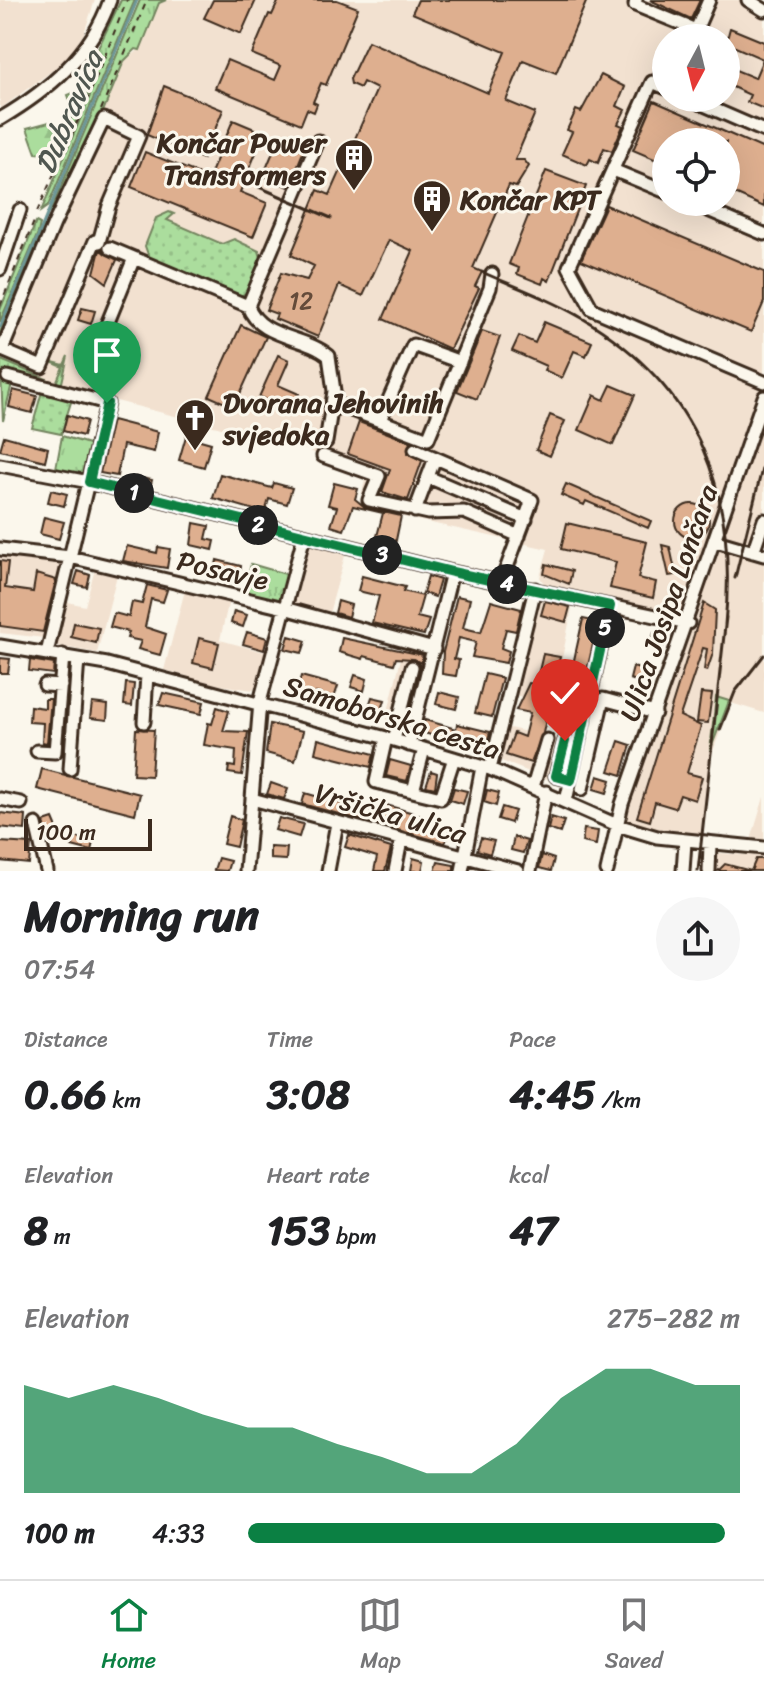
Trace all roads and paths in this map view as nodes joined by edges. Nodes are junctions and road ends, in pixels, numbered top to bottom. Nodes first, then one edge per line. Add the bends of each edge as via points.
1 (110, 0) edge
2 (127, 0) edge
3 (147, 0) edge
4 (636, 0) edge
5 (709, 0) edge
6 (748, 0) edge
7 (764, 10) edge
8 (86, 67) dead end
9 (652, 82) edge
10 (91, 91) junction
11 (720, 112) edge
12 (102, 116) junction
13 (0, 119) edge
14 (764, 131) edge
15 (318, 141) dead end
16 (613, 170) junction
17 (652, 186) edge
18 (20, 210) dead end
19 (37, 212) dead end
20 (722, 216) edge
21 (35, 219) dead end
22 (764, 234) edge
23 (110, 248) dead end
24 (134, 258) junction
25 (0, 269) edge
26 (492, 274) dead end
27 (0, 306) edge
28 (248, 306) junction
29 (104, 332) dead end
30 (460, 362) junction
31 (8, 377) dead end
32 (764, 382) edge
33 (764, 397) edge
34 (333, 403) junction
35 (380, 420) junction
36 (326, 442) dead end
37 (415, 449) dead end
38 (323, 456) dead end
39 (435, 458) junction
40 (0, 465) edge
41 (428, 477) junction
42 (89, 482) junction
43 (415, 511) junction
44 (526, 519) junction
45 (764, 520) edge
46 (304, 536) junction
47 (519, 536) junction
48 (716, 541) junction
49 (0, 549) edge
50 (758, 553) edge
51 (70, 557) junction
52 (452, 572) junction
53 (501, 583) junction
54 (535, 589) junction
55 (610, 606) junction
56 (284, 608) junction
57 (688, 623) junction
58 (0, 646) edge
59 (434, 649) junction
60 (47, 653) junction
61 (63, 655) junction
62 (78, 659) junction
63 (412, 667) dead end
64 (147, 675) junction
65 (45, 685) dead end
66 (61, 686) junction
67 (260, 702) junction
68 (655, 713) junction
69 (144, 722) dead end
70 (390, 739) junction
71 (547, 740) dead end
72 (565, 741) dead end
73 (409, 745) junction
74 (424, 749) junction
75 (37, 751) dead end
76 (454, 758) junction
77 (486, 768) junction
78 (70, 769) dead end
79 (571, 780) junction
80 (533, 787) junction
81 (582, 789) dead end
82 (413, 791) junction
83 (546, 792) junction
84 (0, 799) edge
85 (252, 799) junction
86 (566, 801) junction
87 (21, 803) dead end
88 (337, 823) junction
89 (36, 824) dead end
90 (617, 825) junction
91 (401, 841) junction
92 (685, 842) junction
93 (710, 844) junction
94 (764, 848) edge
95 (463, 865) edge
96 (47, 871) edge
97 (246, 871) edge
98 (328, 871) edge
99 (395, 871) edge
100 (518, 871) edge
101 (530, 871) edge
102 (607, 871) edge
103 (683, 871) edge
104 (709, 871) edge

1 - 13 street via 77,62
2 - 10 path
3 - 12 path
4 - 5 street via 635,5 696,30
6 - 7 street
8 - 10 path
9 - 16 street
10 - 19 path
11 - 14 street
12 - 12 street via 139,136 42,367 2,350
15 - 28 street
16 - 17 street
16 - 32 street via 569,267 592,309
18 - 25 street
20 - 22 street
21 - 27 path
23 - 24 street
24 - 28 street
24 - 29 street
26 - 30 street
28 - 34 street via 252,318 266,328 329,356
30 - 35 street via 413,345
30 - 35 street via 428,439
31 - 42 street via 107,403
33 - 48 street, Ulica Josipa Lončara
34 - 35 street
34 - 36 street
37 - 39 street
38 - 43 street via 379,476 369,500
39 - 41 street
39 - 44 street via 532,500
40 - 42 street
41 - 43 street
41 - 44 street
42 - 46 street
42 - 51 street
43 - 47 street via 464,512
44 - 47 street
45 - 50 street
46 - 52 street
46 - 56 street
47 - 53 street
48 - 50 street
48 - 57 street, Ulica Josipa Lončara
49 - 51 street, Posavje
51 - 56 street, Posavje
51 - 60 street
52 - 53 street
52 - 59 street
53 - 54 street
54 - 55 street
54 - 77 street
55 - 57 street
55 - 79 street
56 - 59 street, Posavje
56 - 67 street
57 - 68 street, Ulica Josipa Lončara
58 - 60 street, Samoborska cesta
59 - 73 street
60 - 61 street, Samoborska cesta
61 - 62 street, Samoborska cesta
61 - 66 street
62 - 64 street, Samoborska cesta
62 - 78 street
63 - 70 street
64 - 67 street, Samoborska cesta
64 - 69 street
65 - 66 street
66 - 75 street via 55,752
67 - 70 street, Samoborska cesta
67 - 85 street
68 - 81 street via 603,699
68 - 90 street, Ulica Josipa Lončara
70 - 73 street, Samoborska cesta
70 - 82 street via 376,782
71 - 80 street
72 - 79 street via 556,776
73 - 74 street, Samoborska cesta
74 - 76 street, Samoborska cesta
74 - 82 street
76 - 77 street, Samoborska cesta
76 - 82 street via 441,798
77 - 80 street, Samoborska cesta
77 - 95 street
79 - 86 street
80 - 83 street, Samoborska cesta
83 - 86 street, Samoborska cesta
83 - 101 street
84 - 87 street
85 - 88 street, Vršička ulica
85 - 97 street
86 - 90 street, Samoborska cesta
88 - 91 street, Vršička ulica
88 - 98 street
89 - 96 street
90 - 92 street, Samoborska cesta
90 - 102 street
91 - 95 street, Vršička ulica
91 - 99 street
92 - 93 street, Samoborska cesta
92 - 103 street
93 - 94 street, Samoborska cesta
93 - 104 street
95 - 100 street, Vršička ulica

